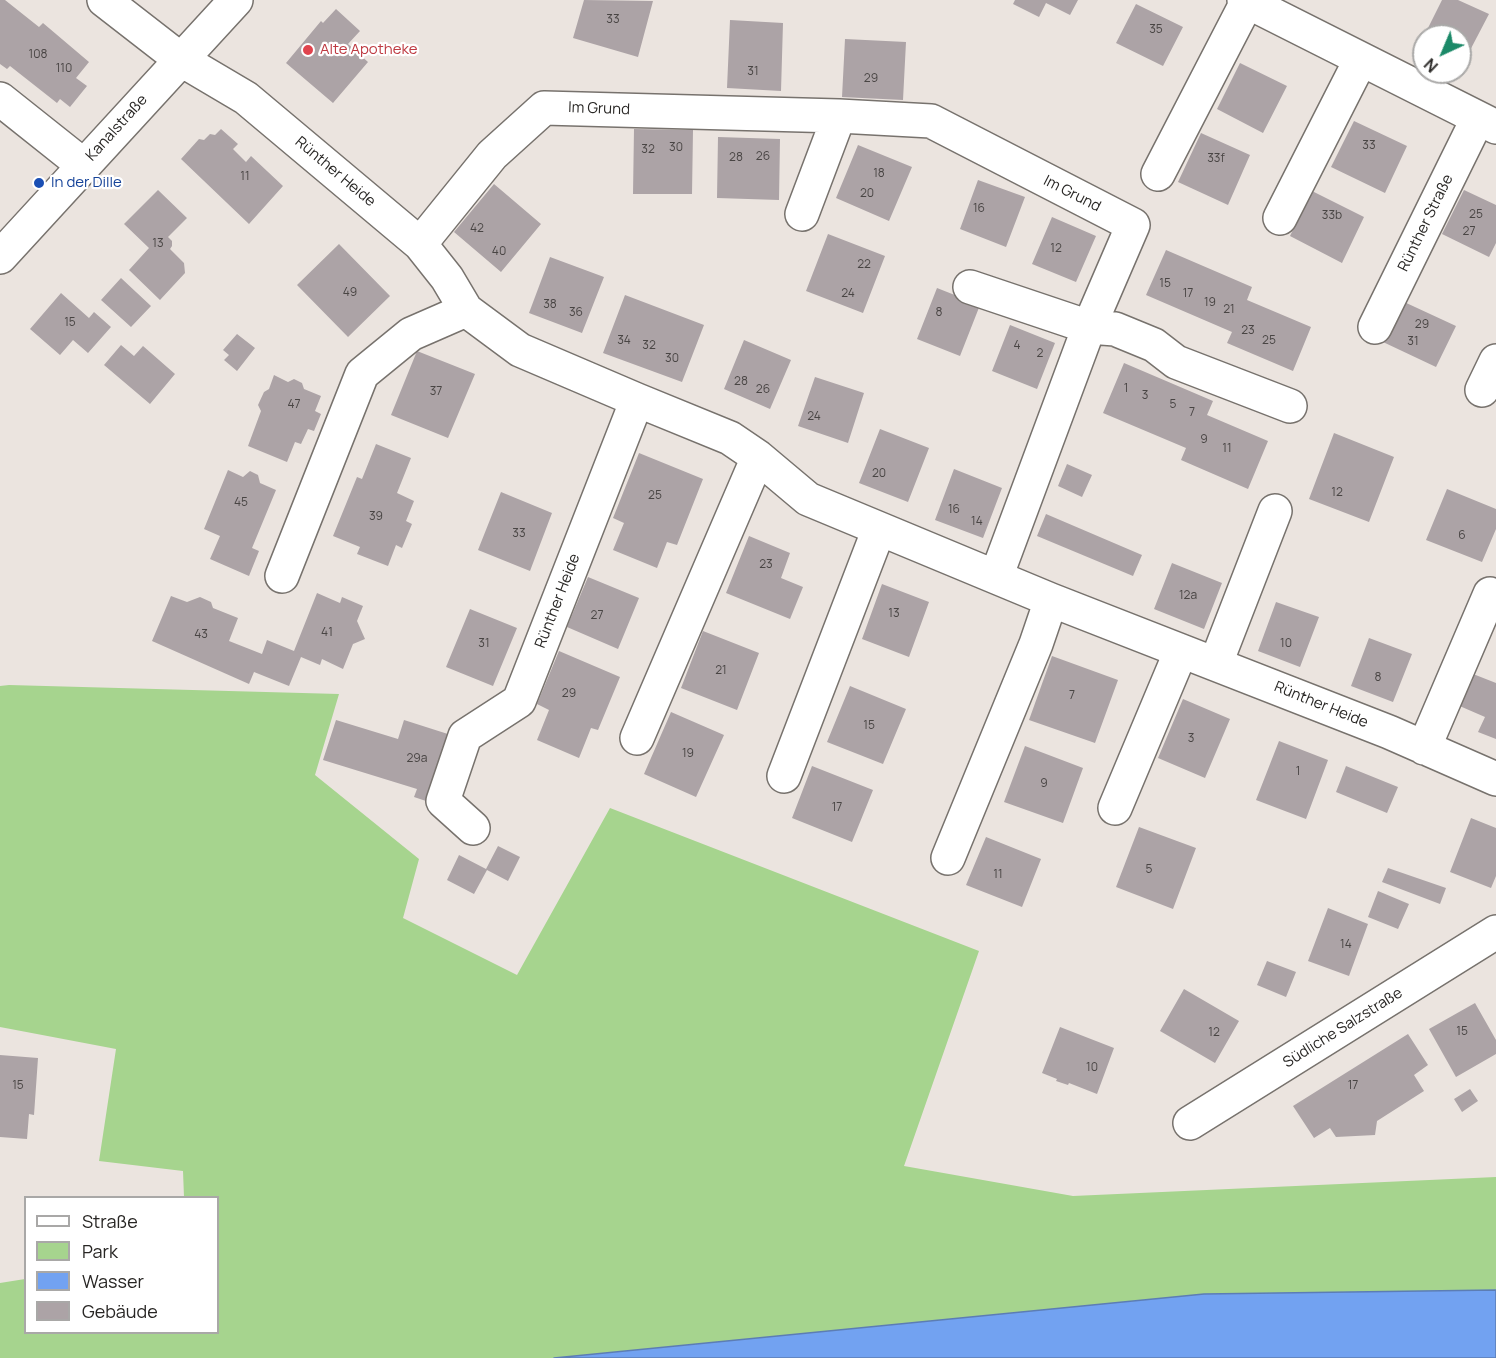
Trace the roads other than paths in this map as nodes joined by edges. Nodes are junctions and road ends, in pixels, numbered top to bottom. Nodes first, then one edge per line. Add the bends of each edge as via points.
1 (104, 0) edge
2 (236, 0) edge
3 (1246, 0) edge
4 (180, 59) junction
5 (1361, 59) junction
6 (0, 99) edge
7 (839, 116) junction
8 (1487, 123) edge
9 (83, 165) junction
10 (1158, 174) dead end
11 (802, 214) dead end
12 (1280, 218) dead end
13 (420, 244) junction
14 (0, 257) edge
15 (969, 288) dead end
16 (466, 310) junction
17 (1089, 327) junction
18 (1375, 327) dead end
19 (1496, 362) edge
20 (1482, 390) dead end
21 (637, 400) junction
22 (1290, 406) dead end
23 (758, 457) junction
24 (1275, 512) dead end
25 (879, 528) junction
26 (282, 576) dead end
27 (996, 577) junction
28 (1490, 594) dead end
29 (1051, 600) junction
30 (1181, 651) junction
31 (1216, 663) junction
32 (637, 738) dead end
33 (1424, 748) junction
34 (784, 776) dead end
35 (1496, 779) edge
36 (1115, 808) dead end
37 (473, 828) dead end
38 (948, 858) dead end
39 (1496, 932) edge
40 (1190, 1123) dead end

1 - 4 street
2 - 4 street, Kanalstraße
3 - 5 street, Rünther Straße
3 - 10 street
4 - 9 street, Kanalstraße
4 - 13 street, Rünther Heide via 246,98
5 - 8 street, Rünther Straße
5 - 12 street
6 - 9 street
7 - 11 street
7 - 13 street, Im Grund via 544,108 492,155
7 - 17 street, Im Grund via 931,121 1133,225
8 - 18 street, Rünther Straße
9 - 14 street, Kanalstraße
13 - 16 street, Rünther Heide
15 - 17 street
16 - 21 street, Rünther Heide via 520,350
16 - 26 street via 411,334 362,374
17 - 22 street via 1125,333 1154,345 1176,362
17 - 27 street, Im Grund
19 - 20 street
21 - 23 street, Rünther Heide via 730,438
21 - 37 street, Rünther Heide via 519,701 465,736 443,801
23 - 25 street, Rünther Heide via 808,499
23 - 32 street
24 - 31 street
25 - 27 street, Rünther Heide
25 - 34 street
27 - 29 street, Rünther Heide
28 - 33 street
29 - 30 street, Rünther Heide
29 - 38 street
30 - 31 street, Rünther Heide
30 - 36 street
31 - 33 street, Rünther Heide
33 - 35 street, Rünther Heide
39 - 40 street, Südliche Salzstraße

